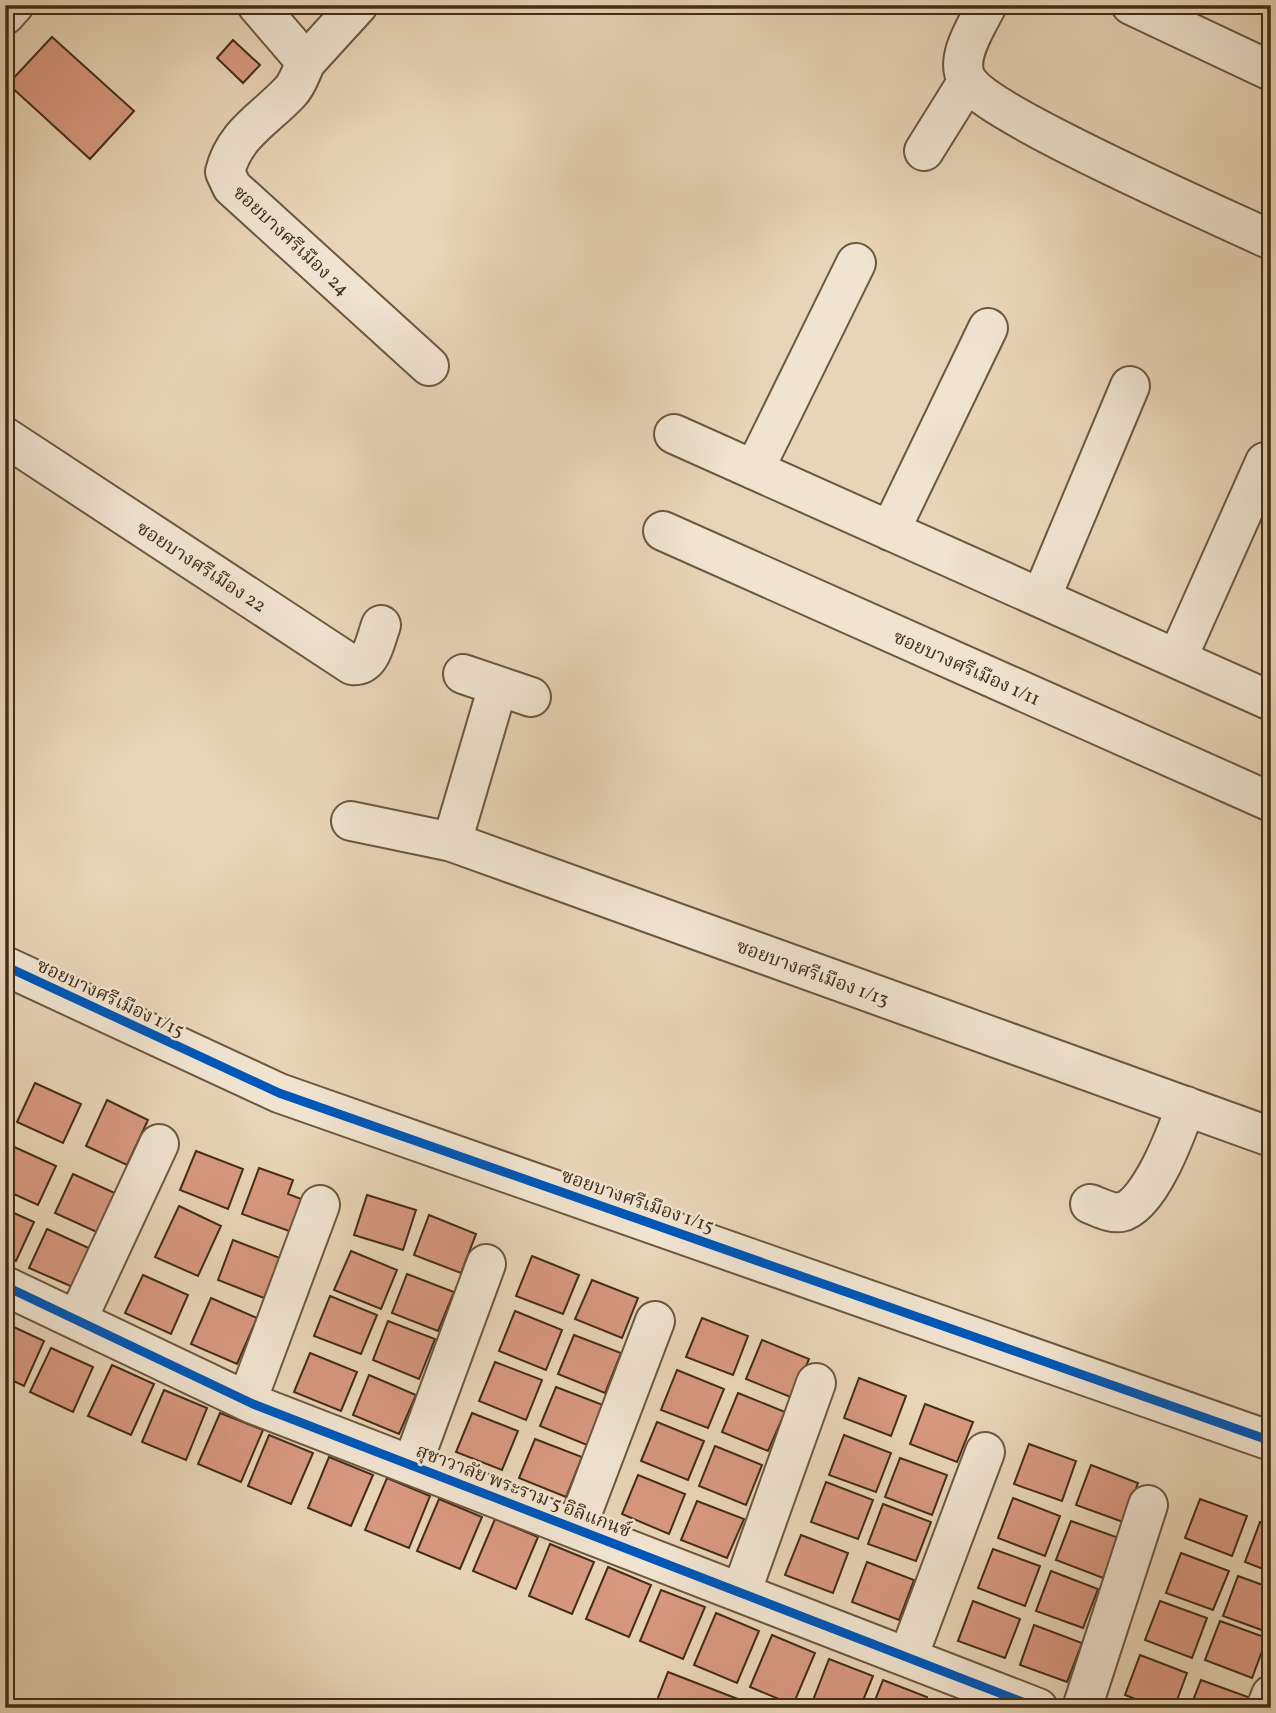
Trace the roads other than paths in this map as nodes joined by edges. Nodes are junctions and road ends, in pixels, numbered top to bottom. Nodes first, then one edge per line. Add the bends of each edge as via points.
1 (14, 5) edge
2 (257, 5) edge
3 (358, 5) edge
4 (987, 5) edge
5 (1131, 5) edge
6 (5, 15) edge
7 (306, 62) junction
8 (1271, 71) edge
9 (967, 82) junction
10 (924, 151) dead end
11 (1271, 240) edge
12 (856, 263) dead end
13 (988, 328) dead end
14 (429, 366) dead end
15 (1130, 386) dead end
16 (674, 434) dead end
17 (5, 437) edge
18 (1265, 462) dead end
19 (754, 470) junction
20 (663, 531) dead end
21 (890, 531) junction
22 (1041, 598) junction
23 (381, 625) dead end
24 (1177, 660) junction
25 (498, 686) dead end
26 (1271, 701) edge
27 (1271, 802) edge
28 (352, 821) dead end
29 (452, 842) junction
30 (5, 966) edge
31 (1186, 1106) junction
32 (1271, 1137) edge
33 (159, 1144) dead end
34 (1090, 1204) dead end
35 (320, 1205) dead end
36 (486, 1264) dead end
37 (5, 1286) edge
38 (77, 1320) junction
39 (655, 1321) dead end
40 (816, 1383) dead end
41 (247, 1401) junction
42 (1271, 1441) edge
43 (985, 1452) dead end
44 (412, 1465) junction
45 (1148, 1505) dead end
46 (576, 1529) junction
47 (741, 1593) junction
48 (908, 1657) junction
49 (1271, 1695) edge
50 (1038, 1708) edge
51 (1082, 1708) edge
52 (1266, 1708) edge

1 - 6 street
2 - 7 street
3 - 7 street, ซอยบางศรีเมือง 24
4 - 9 street via 965,51
5 - 8 street
7 - 14 street, ซอยบางศรีเมือง 24 via 293,90 239,138 225,172 232,187
9 - 10 street
9 - 11 street via 1011,115
12 - 19 street
13 - 21 street
15 - 22 street
16 - 19 street
17 - 23 street, ซอยบางศรีเมือง 22 via 352,665 368,661
18 - 24 street
19 - 21 street
20 - 27 street, ซอยบางศรีเมือง 1/11
21 - 22 street
22 - 24 street
24 - 26 street
25 - 29 street
28 - 29 street, ซอยบางศรีเมือง 1/13
29 - 31 street, ซอยบางศรีเมือง 1/13
30 - 42 street, ซอยบางศรีเมือง 1/15 via 279,1093
31 - 32 street, ซอยบางศรีเมือง 1/13
31 - 34 street via 1164,1163 1134,1204 1123,1212 1110,1212
33 - 38 street
35 - 41 street
36 - 44 street
37 - 38 street, สุชาวาลัย พระราม 5 อิลิแกนซ์
38 - 41 street, สุชาวาลัย พระราม 5 อิลิแกนซ์
39 - 46 street
40 - 47 street
41 - 44 street, สุชาวาลัย พระราม 5 อิลิแกนซ์
43 - 48 street
44 - 46 street, สุชาวาลัย พระราม 5 อิลิแกนซ์
45 - 51 street
46 - 47 street, สุชาวาลัย พระราม 5 อิลิแกนซ์
47 - 48 street, สุชาวาลัย พระราม 5 อิลิแกนซ์
48 - 50 street, สุชาวาลัย พระราม 5 อิลิแกนซ์
49 - 52 street

